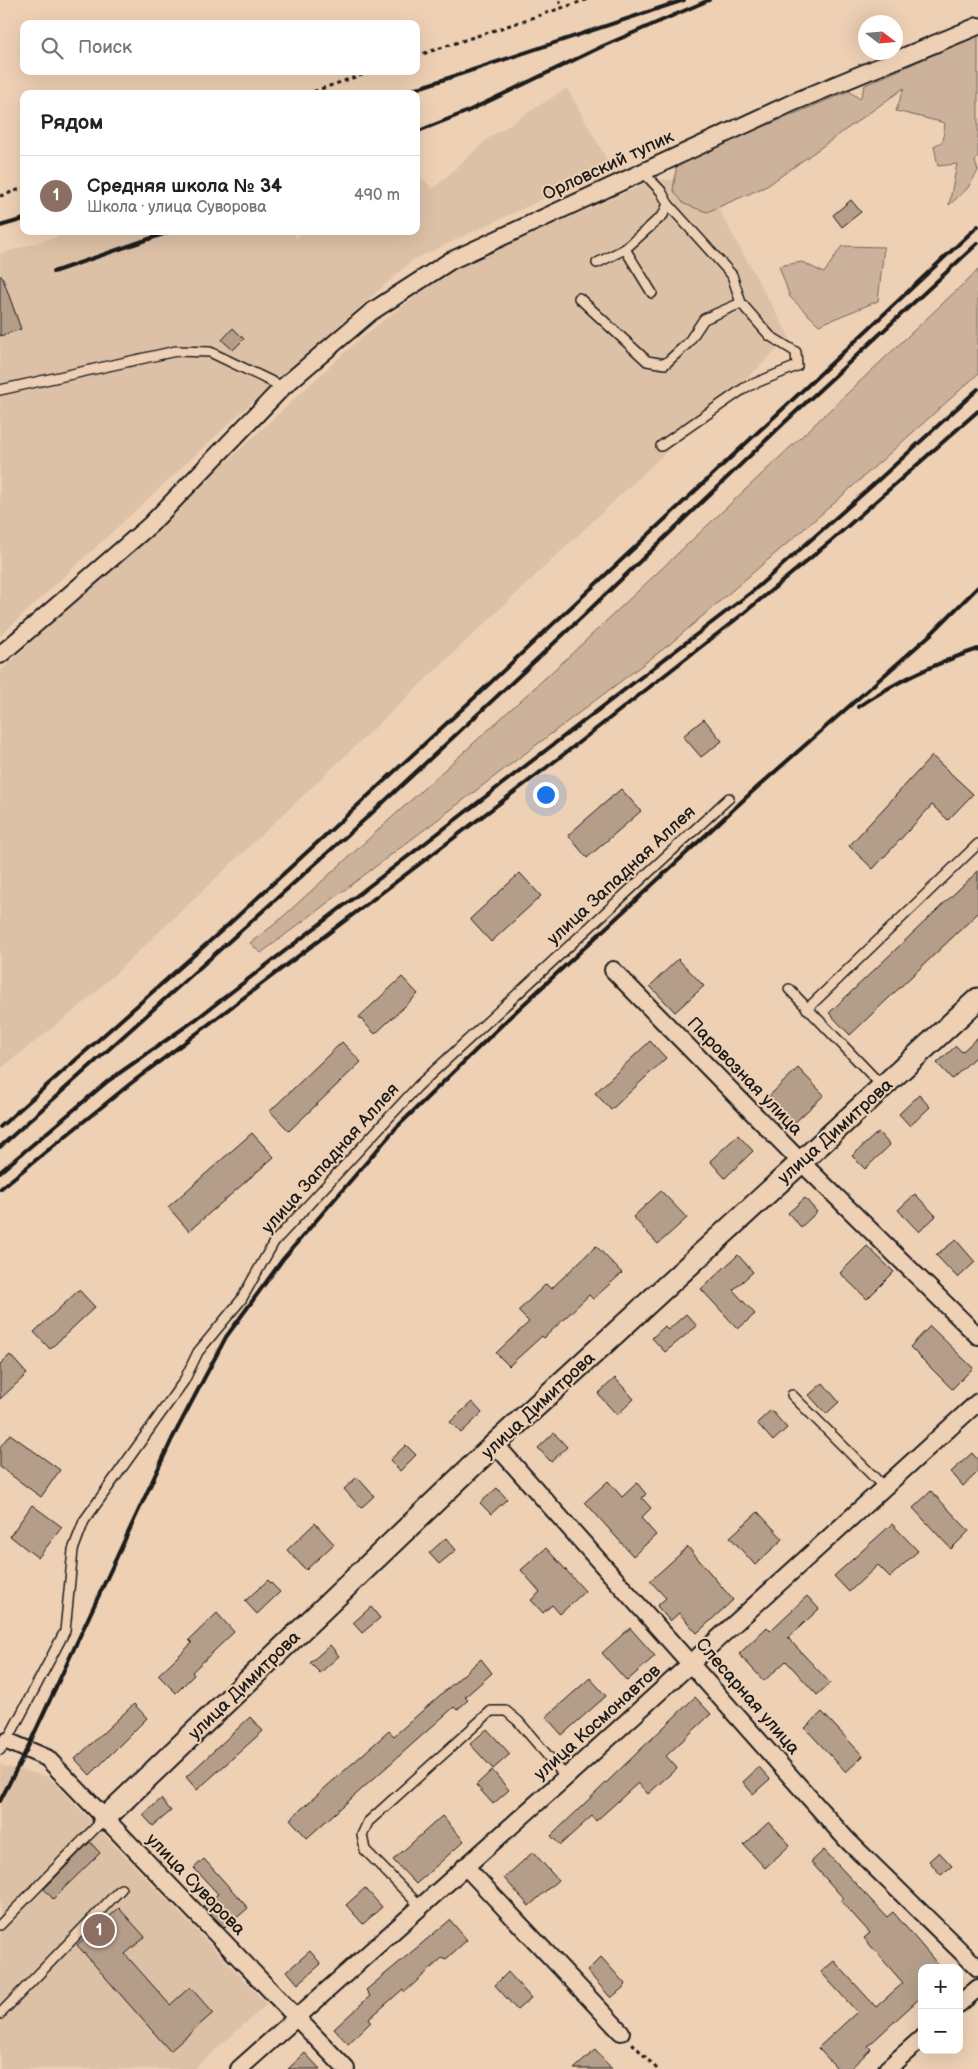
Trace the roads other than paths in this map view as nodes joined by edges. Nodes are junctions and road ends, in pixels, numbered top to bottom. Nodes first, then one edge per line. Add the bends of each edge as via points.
1 (978, 26) edge
2 (642, 171) junction
3 (668, 204) junction
4 (625, 249) junction
5 (597, 263) dead end
6 (652, 293) dead end
7 (580, 298) dead end
8 (741, 303) junction
9 (283, 387) junction
10 (0, 390) edge
11 (661, 446) dead end
12 (0, 655) edge
13 (729, 798) dead end
14 (978, 844) edge
15 (614, 970) dead end
16 (789, 989) dead end
17 (978, 999) edge
18 (807, 1008) junction
19 (884, 1087) junction
20 (801, 1162) junction
21 (978, 1336) edge
22 (792, 1395) dead end
23 (978, 1402) edge
24 (495, 1444) junction
25 (884, 1487) junction
26 (692, 1663) junction
27 (4, 1745) edge
28 (566, 1777) junction
29 (104, 1819) junction
30 (465, 1866) junction
31 (121, 1889) dead end
32 (420, 1906) junction
33 (0, 1924) edge
34 (978, 1968) edge
35 (978, 1988) edge
36 (963, 2001) edge
37 (0, 2014) edge
38 (297, 2016) junction
39 (622, 2032) road end
40 (918, 2042) edge
41 (239, 2069) edge
42 (346, 2069) edge
43 (887, 2069) edge

1 - 2 street, Орловский тупик via 794,102
2 - 3 lane
2 - 9 street, Орловский тупик via 450,261 371,312
3 - 4 lane via 663,215
3 - 8 lane via 732,275
4 - 5 lane
4 - 6 lane
7 - 8 lane via 647,361 665,364 688,343 704,319
8 - 11 lane via 770,336 796,352 797,366 746,387
9 - 10 lane via 210,352 176,351
9 - 12 street, Орловский тупик via 150,525
13 - 27 lane, улица Западная Аллея via 418,1086 274,1242 241,1300 198,1352 184,1381 84,1521 73,1550 65,1632
14 - 18 lane
15 - 20 street, Паровозная улица
16 - 18 lane
17 - 19 street, улица Димитрова
18 - 19 lane
19 - 20 street, улица Димитрова
20 - 21 street, Паровозная улица
20 - 24 street, улица Димитрова
22 - 25 lane
23 - 25 street, улица Космонавтов
24 - 26 street, Слесарная улица
24 - 29 street, улица Димитрова
25 - 26 street, улица Космонавтов
26 - 28 street, улица Космонавтов
26 - 34 street, Слесарная улица via 847,1840
27 - 29 street, улица Суворова via 47,1758
28 - 30 street, улица Космонавтов
28 - 32 lane via 518,1721 506,1711 491,1711 368,1822 362,1836 365,1850
29 - 33 lane
29 - 38 street, улица Суворова
30 - 32 street, улица Космонавтов
30 - 39 street
31 - 37 lane
32 - 38 street, улица Космонавтов
35 - 36 street
38 - 41 street, улица Космонавтов
38 - 42 street, улица Суворова
40 - 43 street

